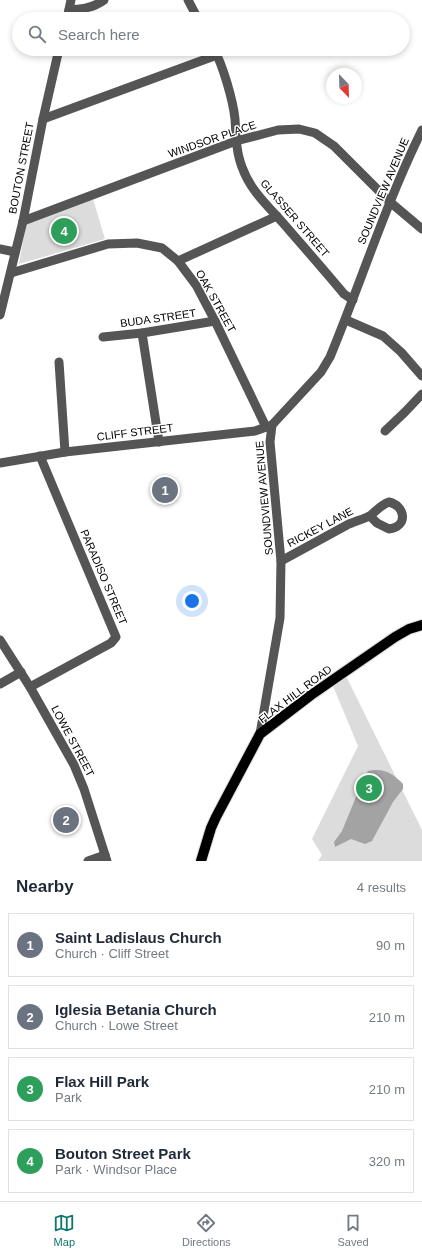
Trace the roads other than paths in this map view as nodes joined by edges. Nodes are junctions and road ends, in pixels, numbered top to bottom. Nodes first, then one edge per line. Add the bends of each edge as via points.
1 (71, 0) edge
2 (104, 0) edge
3 (188, 0) edge
4 (68, 12) edge
5 (74, 12) edge
6 (194, 12) edge
7 (57, 56) edge
8 (206, 56) edge
9 (217, 56) edge
10 (43, 119) junction
11 (422, 130) edge
12 (236, 141) junction
13 (390, 202) junction
14 (277, 216) junction
15 (23, 221) junction
16 (422, 229) edge
17 (0, 249) edge
18 (15, 252) junction
19 (178, 261) junction
20 (11, 273) junction
21 (353, 300) junction
22 (0, 315) edge
23 (346, 320) junction
24 (215, 321) junction
25 (142, 333) junction
26 (103, 337) dead end
27 (59, 362) dead end
28 (422, 376) edge
29 (422, 394) edge
30 (269, 426) junction
31 (385, 430) dead end
32 (160, 442) junction
33 (65, 452) junction
34 (40, 456) junction
35 (0, 463) edge
36 (370, 516) dead end
37 (281, 561) junction
38 (422, 625) edge
39 (0, 640) edge
40 (21, 672) junction
41 (0, 684) edge
42 (30, 687) junction
43 (260, 734) junction
44 (106, 858) edge
45 (88, 861) edge
46 (201, 861) edge

1 - 4 street
2 - 5 street
3 - 6 street
7 - 10 street, BOUTON STREET
8 - 10 street
9 - 12 street, GLASSER STREET via 234,117
10 - 15 street, BOUTON STREET
11 - 13 street, SOUNDVIEW AVENUE
12 - 13 street, WINDSOR PLACE via 278,130 299,129 315,133 334,146
12 - 14 street, GLASSER STREET via 248,182
12 - 15 street, WINDSOR PLACE
13 - 16 street, WINDSOR PLACE
13 - 21 street, SOUNDVIEW AVENUE
14 - 19 street
14 - 21 street, GLASSER STREET via 344,294
15 - 18 street, BOUTON STREET
17 - 18 street
18 - 20 street, BOUTON STREET
19 - 20 street, OAK STREET via 162,248 137,243 108,244
19 - 24 street, OAK STREET via 196,285
20 - 22 street, BOUTON STREET
21 - 23 street, SOUNDVIEW AVENUE
23 - 28 street via 383,336
23 - 30 street, SOUNDVIEW AVENUE via 321,372
24 - 25 street, BUDA STREET
24 - 30 street, OAK STREET
25 - 26 street, BUDA STREET
25 - 32 street
27 - 33 street
29 - 31 street
30 - 32 street, CLIFF STREET via 255,431
30 - 37 street, SOUNDVIEW AVENUE
32 - 33 street, CLIFF STREET
33 - 34 street, CLIFF STREET
34 - 35 street, CLIFF STREET
34 - 42 street, PARADISO STREET via 116,638
36 - 37 street, RICKEY LANE via 347,524
37 - 43 street, SOUNDVIEW AVENUE via 280,618
38 - 43 main road, FLAX HILL ROAD via 395,637
39 - 40 street, LOWE STREET
40 - 41 street
40 - 42 street, LOWE STREET
42 - 44 street, LOWE STREET via 79,776
43 - 46 main road, FLAX HILL ROAD via 216,817
44 - 45 street

